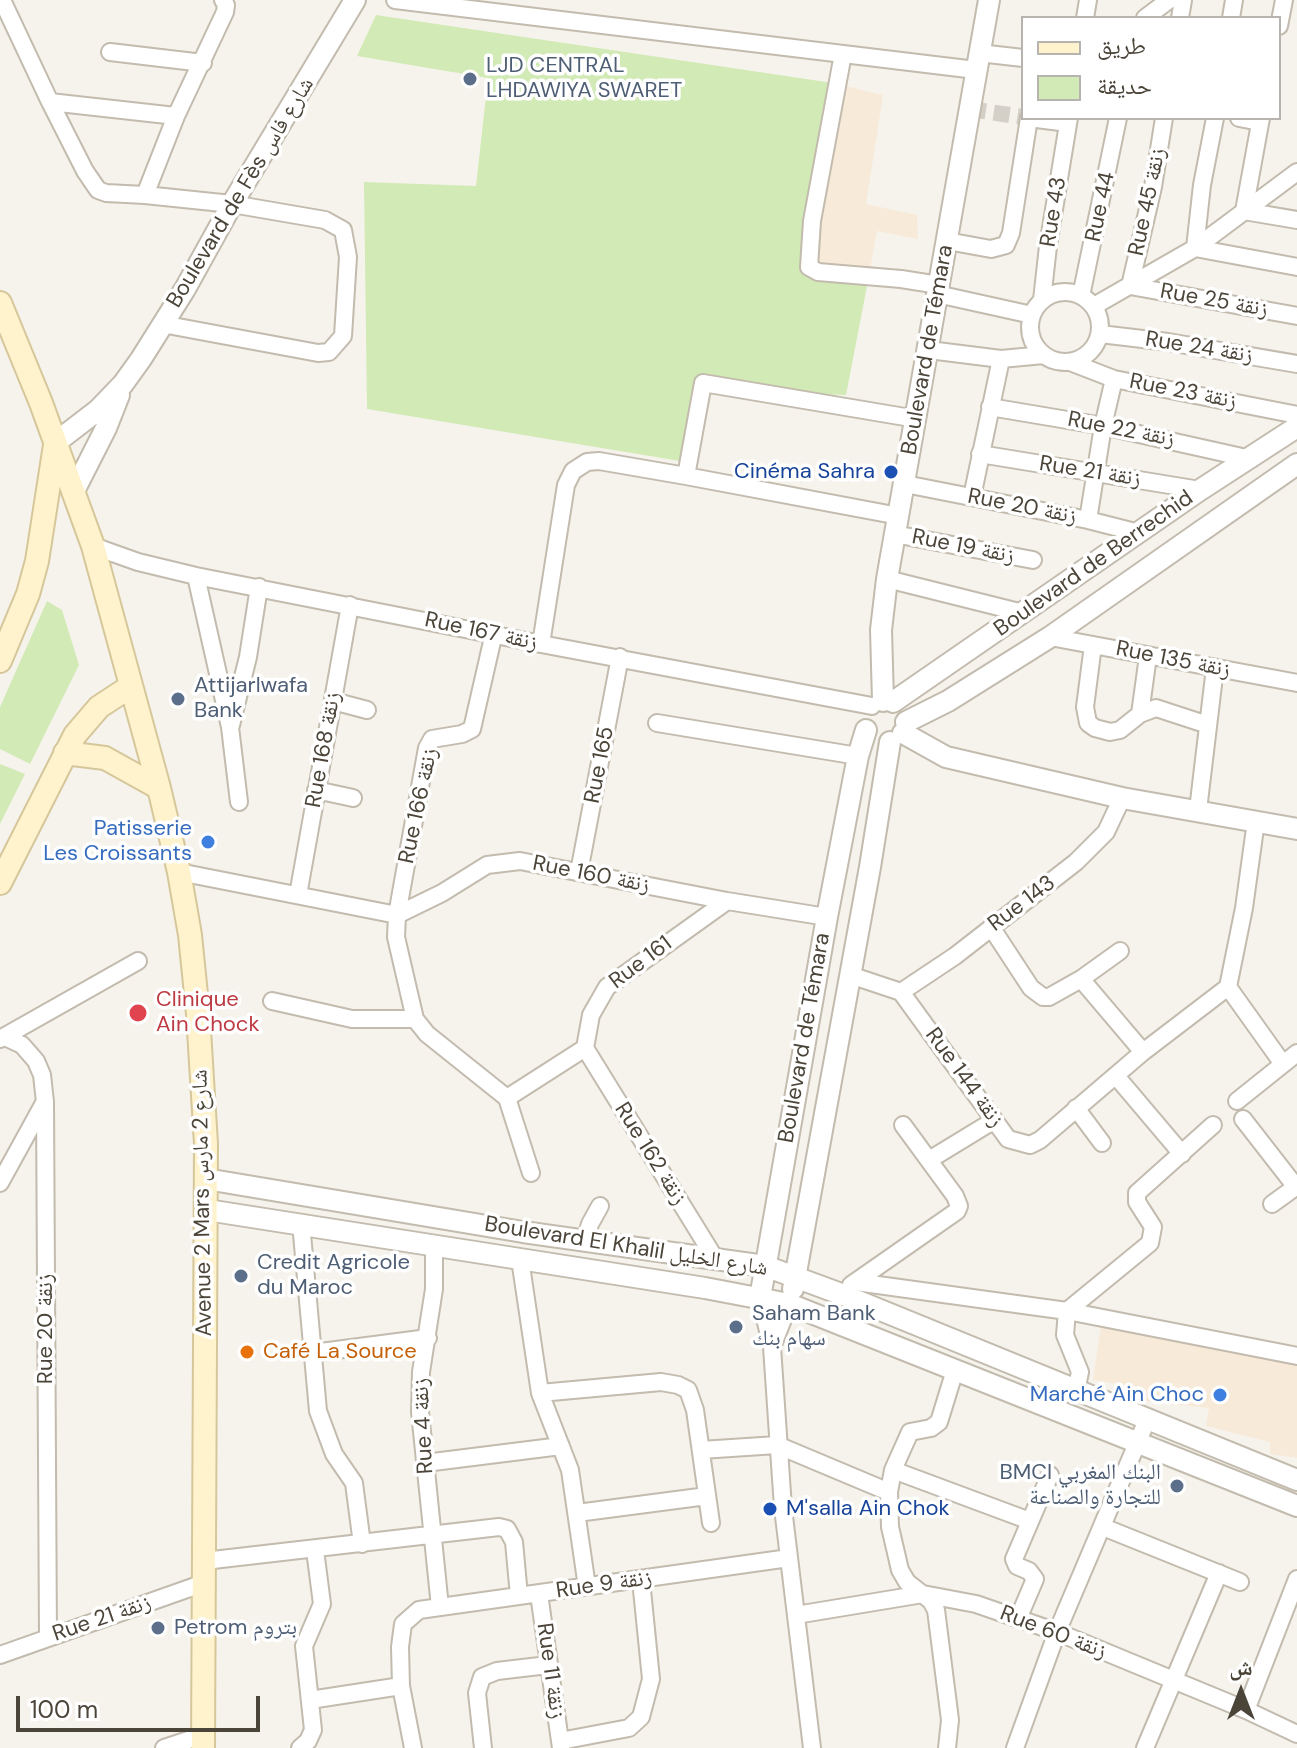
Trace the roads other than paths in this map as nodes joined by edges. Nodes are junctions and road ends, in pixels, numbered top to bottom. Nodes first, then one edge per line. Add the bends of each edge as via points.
1 (2, 0) edge
2 (223, 0) edge
3 (355, 0) edge
4 (395, 0) edge
5 (989, 0) edge
6 (1169, 0) edge
7 (1148, 16) edge
8 (110, 52) dead end
9 (843, 54) junction
10 (1021, 58) edge
11 (978, 61) junction
12 (203, 63) junction
13 (50, 102) junction
14 (176, 116) junction
15 (1029, 120) edge
16 (1068, 120) edge
17 (1118, 120) edge
18 (1164, 120) edge
19 (1215, 120) edge
20 (1261, 120) edge
21 (1297, 172) edge
22 (145, 195) junction
23 (232, 204) junction
24 (1244, 211) junction
25 (1297, 220) edge
26 (947, 241) junction
27 (1195, 248) junction
28 (1297, 267) edge
29 (1130, 286) junction
30 (938, 290) junction
31 (1042, 300) junction
32 (1088, 301) junction
33 (0, 303) edge
34 (1032, 315) junction
35 (1297, 316) edge
36 (162, 324) junction
37 (1100, 334) junction
38 (929, 350) junction
39 (1044, 355) junction
40 (1001, 359) junction
41 (1070, 362) junction
42 (1297, 363) edge
43 (1114, 379) junction
44 (123, 384) junction
45 (990, 407) junction
46 (1297, 415) edge
47 (917, 419) junction
48 (1103, 426) junction
49 (1297, 427) edge
50 (55, 443) junction
51 (980, 454) junction
52 (1251, 459) junction
53 (1297, 464) edge
54 (1096, 473) junction
55 (686, 476) junction
56 (905, 484) junction
57 (1200, 490) junction
58 (74, 491) junction
59 (972, 497) junction
60 (1088, 520) junction
61 (897, 525) junction
62 (1139, 533) junction
63 (93, 546) junction
64 (1033, 560) dead end
65 (196, 576) junction
66 (887, 579) junction
67 (259, 587) junction
68 (350, 605) junction
69 (1023, 613) junction
70 (494, 633) junction
71 (1050, 637) junction
72 (541, 644) junction
73 (1093, 645) junction
74 (1148, 656) junction
75 (620, 657) junction
76 (0, 661) edge
77 (1215, 668) junction
78 (1297, 683) edge
79 (131, 686) junction
80 (333, 701) junction
81 (883, 703) junction
82 (367, 710) dead end
83 (1140, 714) junction
84 (657, 723) dead end
85 (1208, 725) junction
86 (230, 727) junction
87 (866, 730) junction
88 (900, 732) junction
89 (65, 753) junction
90 (858, 756) junction
91 (159, 788) junction
92 (316, 790) junction
93 (353, 798) dead end
94 (1122, 798) junction
95 (239, 802) dead end
96 (1198, 810) junction
97 (1256, 821) junction
98 (1297, 829) edge
99 (179, 872) junction
100 (579, 872) junction
101 (0, 883) edge
102 (298, 895) junction
103 (727, 901) junction
104 (397, 915) junction
105 (827, 917) junction
106 (991, 927) junction
107 (1120, 951) dead end
108 (138, 961) dead end
109 (850, 975) junction
110 (1081, 979) junction
111 (1228, 987) junction
112 (901, 992) junction
113 (272, 1001) dead end
114 (415, 1019) junction
115 (3, 1038) edge
116 (585, 1048) junction
117 (1143, 1052) junction
118 (1297, 1053) edge
119 (1283, 1064) junction
120 (1116, 1076) junction
121 (507, 1098) junction
122 (1237, 1101) dead end
123 (45, 1102) junction
124 (1076, 1108) junction
125 (1243, 1119) dead end
126 (993, 1121) junction
127 (903, 1125) dead end
128 (1213, 1125) dead end
129 (1102, 1143) dead end
130 (1182, 1154) junction
131 (929, 1160) junction
132 (531, 1173) dead end
133 (206, 1179) junction
134 (0, 1183) edge
135 (1296, 1187) edge
136 (1272, 1204) dead end
137 (600, 1206) dead end
138 (207, 1210) junction
139 (301, 1223) junction
140 (585, 1241) junction
141 (434, 1245) junction
142 (520, 1259) junction
143 (716, 1260) junction
144 (765, 1266) junction
145 (796, 1276) junction
146 (848, 1288) junction
147 (760, 1298) junction
148 (789, 1304) junction
149 (1067, 1311) junction
150 (428, 1338) junction
151 (772, 1347) junction
152 (313, 1353) junction
153 (1297, 1356) edge
154 (955, 1370) junction
155 (1076, 1391) junction
156 (540, 1393) junction
157 (1147, 1420) junction
158 (1139, 1443) junction
159 (777, 1445) junction
160 (561, 1446) junction
161 (701, 1450) junction
162 (425, 1463) junction
163 (893, 1470) junction
164 (1050, 1475) dead end
165 (1297, 1480) edge
166 (889, 1492) junction
167 (707, 1496) junction
168 (1297, 1506) edge
169 (577, 1513) junction
170 (1030, 1521) junction
171 (711, 1523) dead end
172 (1103, 1527) junction
173 (432, 1533) junction
174 (362, 1544) junction
175 (315, 1550) junction
176 (789, 1558) junction
177 (204, 1572) junction
178 (1219, 1573) junction
179 (1297, 1579) edge
180 (641, 1580) junction
181 (1240, 1582) dead end
182 (587, 1587) junction
183 (539, 1594) junction
184 (923, 1594) junction
185 (519, 1596) junction
186 (440, 1607) junction
187 (796, 1615) junction
188 (1018, 1619) junction
189 (1057, 1632) junction
190 (48, 1638) junction
191 (0, 1655) edge
192 (548, 1665) junction
193 (1175, 1681) junction
194 (401, 1686) junction
195 (310, 1700) junction
196 (1246, 1710) junction
197 (1297, 1734) edge
198 (203, 1742) edge
199 (560, 1745) edge
200 (164, 1748) edge
201 (300, 1748) edge
202 (413, 1748) edge
203 (482, 1748) edge
204 (812, 1748) edge
205 (947, 1748) edge
206 (1015, 1748) edge
207 (1145, 1748) edge

1 - 13 street
2 - 12 street via 225,12
3 - 23 street, Boulevard de Fès شارع فاس
4 - 9 street
5 - 11 street, Boulevard de Témara
6 - 7 street
8 - 12 street
9 - 11 street
9 - 30 street via 812,221 809,268 901,279
10 - 11 street
11 - 26 street, Boulevard de Témara
12 - 14 street
13 - 14 street
13 - 22 street via 98,190
14 - 22 street
15 - 26 street via 1006,245 991,249
16 - 31 street, Rue 43
17 - 32 street, Rue 44
18 - 29 street, Rue 45 زنقة
19 - 27 street
20 - 24 street
21 - 24 street
22 - 23 street
23 - 36 street, Boulevard de Fès شارع فاس
23 - 36 street via 325,220 343,230 348,257 340,343 318,353
24 - 25 street
24 - 27 street
26 - 30 street, Boulevard de Témara
27 - 28 street
27 - 29 street
29 - 32 street
29 - 35 street, Rue 25 زنقة
30 - 34 street
30 - 38 street, Boulevard de Témara
31 - 32 street via 1063,292
31 - 34 street
32 - 37 street via 1100,319
33 - 50 main road, Avenue 2 Mars شارع 2 مارس
34 - 39 street via 1031,334
36 - 44 street, Boulevard de Fès شارع فاس
37 - 41 street via 1091,351
37 - 42 street, Rue 24 زنقة
38 - 40 street
38 - 47 street, Boulevard de Témara
39 - 40 street
39 - 41 street
40 - 45 street
41 - 43 street, Rue 23 زنقة
43 - 46 street, Rue 23 زنقة
43 - 48 street
44 - 50 street, Boulevard de Fès شارع فاس
44 - 58 street, Boulevard de Fès شارع فاس
45 - 48 street, Rue 22 زنقة
45 - 51 street
47 - 55 street via 703,383
47 - 56 street, Boulevard de Témara
48 - 52 street, Rue 22 زنقة
48 - 54 street
49 - 52 street, Boulevard de Berrechid
50 - 58 main road, Avenue 2 Mars شارع 2 مارس
50 - 76 main road via 37,561
51 - 54 street, Rue 21 زنقة
51 - 59 street
52 - 57 street, Boulevard de Berrechid
53 - 71 street, Boulevard de Berrechid
54 - 57 street, Rue 21 زنقة
54 - 60 street
55 - 61 street, Rue 19 زنقة
55 - 72 street, Rue 19 زنقة via 599,461 573,471
56 - 59 street, Rue 20 زنقة
56 - 61 street, Boulevard de Témara
57 - 62 street, Boulevard de Berrechid
58 - 63 main road, Avenue 2 Mars شارع 2 مارس
59 - 60 street, Rue 20 زنقة
60 - 62 street, Rue 20 زنقة
61 - 64 street, Rue 19 زنقة
61 - 66 street, Boulevard de Témara
62 - 69 street, Boulevard de Berrechid
63 - 65 street, Rue 167 زنقة
63 - 79 main road, Avenue 2 Mars شارع 2 مارس
65 - 67 street, Rue 167 زنقة
65 - 86 street
66 - 69 street
66 - 81 street, Boulevard de Témara via 881,630
67 - 68 street, Rue 167 زنقة
67 - 86 street
68 - 70 street, Rue 167 زنقة
68 - 80 street, Rue 168 زنقة
69 - 81 street, Boulevard de Berrechid
70 - 72 street, Rue 167 زنقة
70 - 104 street, Rue 166 زنقة via 472,729 432,739 427,748
71 - 73 street, Rue 135 زنقة
71 - 88 street, Boulevard de Berrechid
72 - 75 street, Rue 167 زنقة
73 - 74 street, Rue 135 زنقة
73 - 83 street via 1085,697 1088,723 1102,731 1120,730
74 - 77 street, Rue 135 زنقة
74 - 83 street
75 - 81 street, Rue 167 زنقة
75 - 100 street, Rue 165
77 - 78 street, Rue 135 زنقة
77 - 85 street
79 - 89 main road via 99,707
79 - 91 main road, Avenue 2 Mars شارع 2 مارس
80 - 82 street
80 - 92 street, Rue 168 زنقة
81 - 87 street via 865,715
81 - 88 street via 903,711
83 - 85 street via 1156,708
84 - 90 street
85 - 96 street
86 - 95 street
87 - 88 street via 877,741
87 - 90 street, Boulevard de Témara
88 - 94 street via 946,757
88 - 109 street, Boulevard de Témara
89 - 91 main road via 105,758
89 - 101 main road
90 - 105 street, Boulevard de Témara
91 - 99 main road, Avenue 2 Mars شارع 2 مارس
92 - 93 street
92 - 102 street, Rue 168 زنقة
94 - 96 street
94 - 106 street, Rue 143 via 1096,844
96 - 97 street
97 - 98 street
97 - 111 street
99 - 102 street
99 - 133 main road, Avenue 2 Mars شارع 2 مارس via 198,1014
100 - 103 street, Rue 160 زنقة
100 - 104 street, Rue 160 زنقة via 499,862
102 - 104 street
103 - 105 street, Rue 160 زنقة
103 - 116 street, Rue 161 via 607,987 591,1015
104 - 114 street via 399,956
105 - 144 street, Boulevard de Témara
106 - 110 street via 1039,996 1049,997
106 - 112 street, Rue 143
107 - 110 street
108 - 115 street
109 - 112 street
109 - 145 street, Boulevard de Témara
110 - 117 street
111 - 117 street, Rue 144 زنقة
111 - 119 street
112 - 126 street, Rue 144 زنقة
113 - 114 street via 352,1019
114 - 121 street
115 - 123 street, Rue 20 زنقة via 22,1045 36,1061
116 - 121 street
116 - 143 street, Rue 162 زنقة
117 - 120 street, Rue 144 زنقة
118 - 119 street
119 - 122 street
120 - 124 street, Rue 144 زنقة
120 - 130 street
121 - 132 street
123 - 134 street
123 - 190 street, Rue 20 زنقة
124 - 126 street, Rue 144 زنقة via 1030,1145 1008,1139
124 - 129 street
125 - 135 street
126 - 131 street
127 - 131 street
128 - 130 street
130 - 149 street via 1136,1198 1153,1227 1150,1243
131 - 146 street via 955,1196 957,1211
133 - 138 main road, Avenue 2 Mars شارع 2 مارس
133 - 140 street, Boulevard El Khalil شارع الخليل
135 - 136 street
137 - 140 street
138 - 139 street, Boulevard El Khalil شارع الخليل
138 - 177 main road, Avenue 2 Mars شارع 2 مارس
139 - 141 street, Boulevard El Khalil شارع الخليل
139 - 152 street
140 - 143 street, Boulevard El Khalil شارع الخليل
141 - 142 street, Boulevard El Khalil شارع الخليل
141 - 150 street, Rue 4 زنقة
142 - 147 street, Boulevard El Khalil شارع الخليل
142 - 156 street
143 - 144 street, Boulevard El Khalil شارع الخليل
144 - 145 street, Boulevard El Khalil شارع الخليل
144 - 147 street, Boulevard de Témara
145 - 146 street, Boulevard El Khalil شارع الخليل
145 - 148 street, Boulevard de Témara
146 - 149 street
146 - 155 street, Boulevard El Khalil شارع الخليل
147 - 148 street, Boulevard El Khalil شارع الخليل
147 - 151 street, Boulevard de Témara
148 - 151 street, Boulevard de Témara
148 - 154 street, Boulevard El Khalil شارع الخليل
149 - 153 street
149 - 155 street via 1065,1335 1080,1372
150 - 152 street
150 - 162 street, Rue 4 زنقة via 420,1412
151 - 159 street, Boulevard de Témara
152 - 174 street via 321,1421 334,1454 354,1483
154 - 158 street, Boulevard El Khalil شارع الخليل
154 - 163 street via 939,1422 910,1432
155 - 157 street, Boulevard El Khalil شارع الخليل
156 - 160 street
156 - 161 street via 678,1385 692,1397
157 - 158 street
157 - 165 street, Boulevard El Khalil شارع الخليل
158 - 168 street, Boulevard El Khalil شارع الخليل
158 - 172 street
159 - 161 street
159 - 166 street
159 - 176 street, Boulevard de Témara
160 - 162 street
160 - 169 street
161 - 167 street
162 - 173 street, Rue 4 زنقة
163 - 166 street
163 - 170 street
164 - 170 street
166 - 184 street via 900,1570
167 - 169 street
167 - 171 street
169 - 182 street
170 - 188 street via 1014,1559 1035,1579
172 - 178 street
172 - 189 street
173 - 174 street, Rue 21 زنقة
173 - 185 street, Rue 21 زنقة via 507,1529
173 - 186 street, Rue 4 زنقة
174 - 175 street, Rue 21 زنقة
175 - 177 street, Rue 21 زنقة
175 - 195 street via 322,1604 304,1646
176 - 180 street, Rue 9 زنقة
176 - 187 street, Boulevard de Témara
177 - 190 street, Rue 21 زنقة
177 - 198 main road, Avenue 2 Mars شارع 2 مارس
178 - 181 street
178 - 193 street
179 - 196 street
180 - 182 street, Rue 9 زنقة
180 - 199 street via 651,1679 641,1717 629,1728
182 - 183 street, Rue 9 زنقة
183 - 185 street, Rue 9 زنقة
183 - 192 street, Rue 11 زنقة
184 - 187 street, Rue 60 زنقة
184 - 188 street, Rue 60 زنقة
184 - 205 street via 938,1622 951,1729
185 - 186 street, Rue 9 زنقة
186 - 194 street, Rue 9 زنقة via 419,1610 403,1624
187 - 204 street, Boulevard de Témara
188 - 189 street, Rue 60 زنقة
189 - 193 street, Rue 60 زنقة
189 - 206 street
190 - 191 street, Rue 21 زنقة
192 - 199 street, Rue 11 زنقة
192 - 203 street via 482,1677 477,1693
193 - 196 street, Rue 60 زنقة
193 - 207 street
194 - 195 street
194 - 202 street
195 - 201 street via 313,1730
196 - 197 street, Rue 60 زنقة
198 - 200 street

